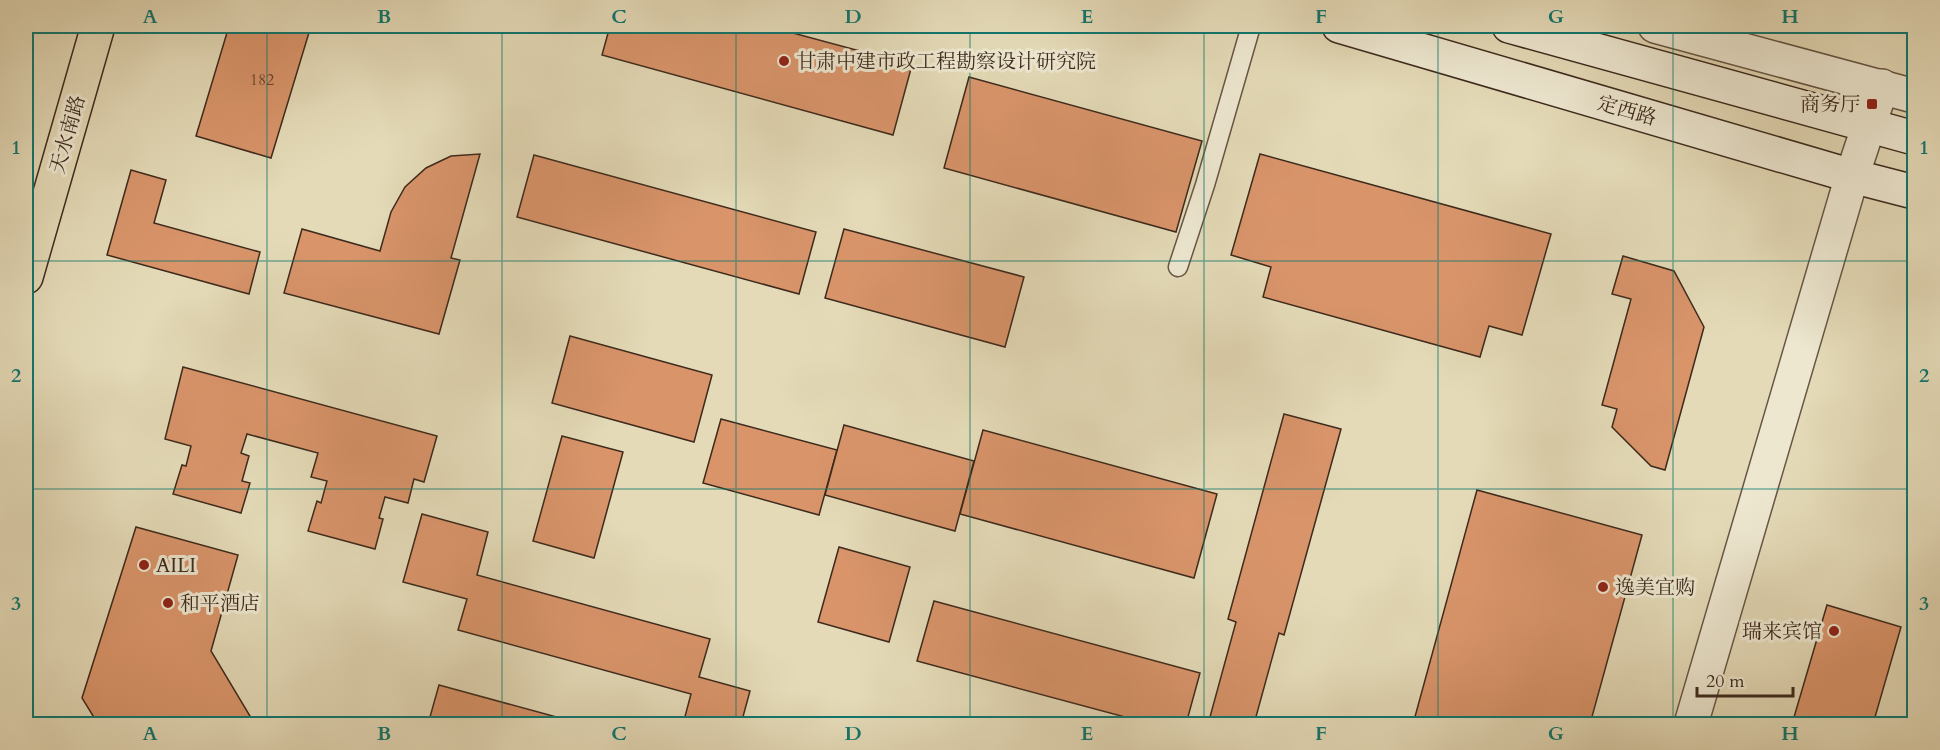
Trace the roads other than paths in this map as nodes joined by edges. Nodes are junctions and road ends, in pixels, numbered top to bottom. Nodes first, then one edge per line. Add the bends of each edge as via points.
1 (98, 26) edge
2 (1251, 26) edge
3 (1339, 26) edge
4 (1509, 26) edge
5 (1655, 26) edge
6 (1882, 87) junction
7 (1914, 96) edge
8 (1869, 125) junction
9 (1914, 138) edge
10 (1852, 176) junction
11 (1914, 192) edge
12 (1178, 267) dead end
13 (26, 277) edge
14 (1691, 724) edge

1 - 13 main road, 天水南路
2 - 12 lane
3 - 10 main road, 定西路
4 - 8 main road
5 - 6 main road
6 - 7 main road
6 - 8 main road
8 - 9 main road
8 - 10 main road
10 - 11 main road, 定西路
10 - 14 main road

